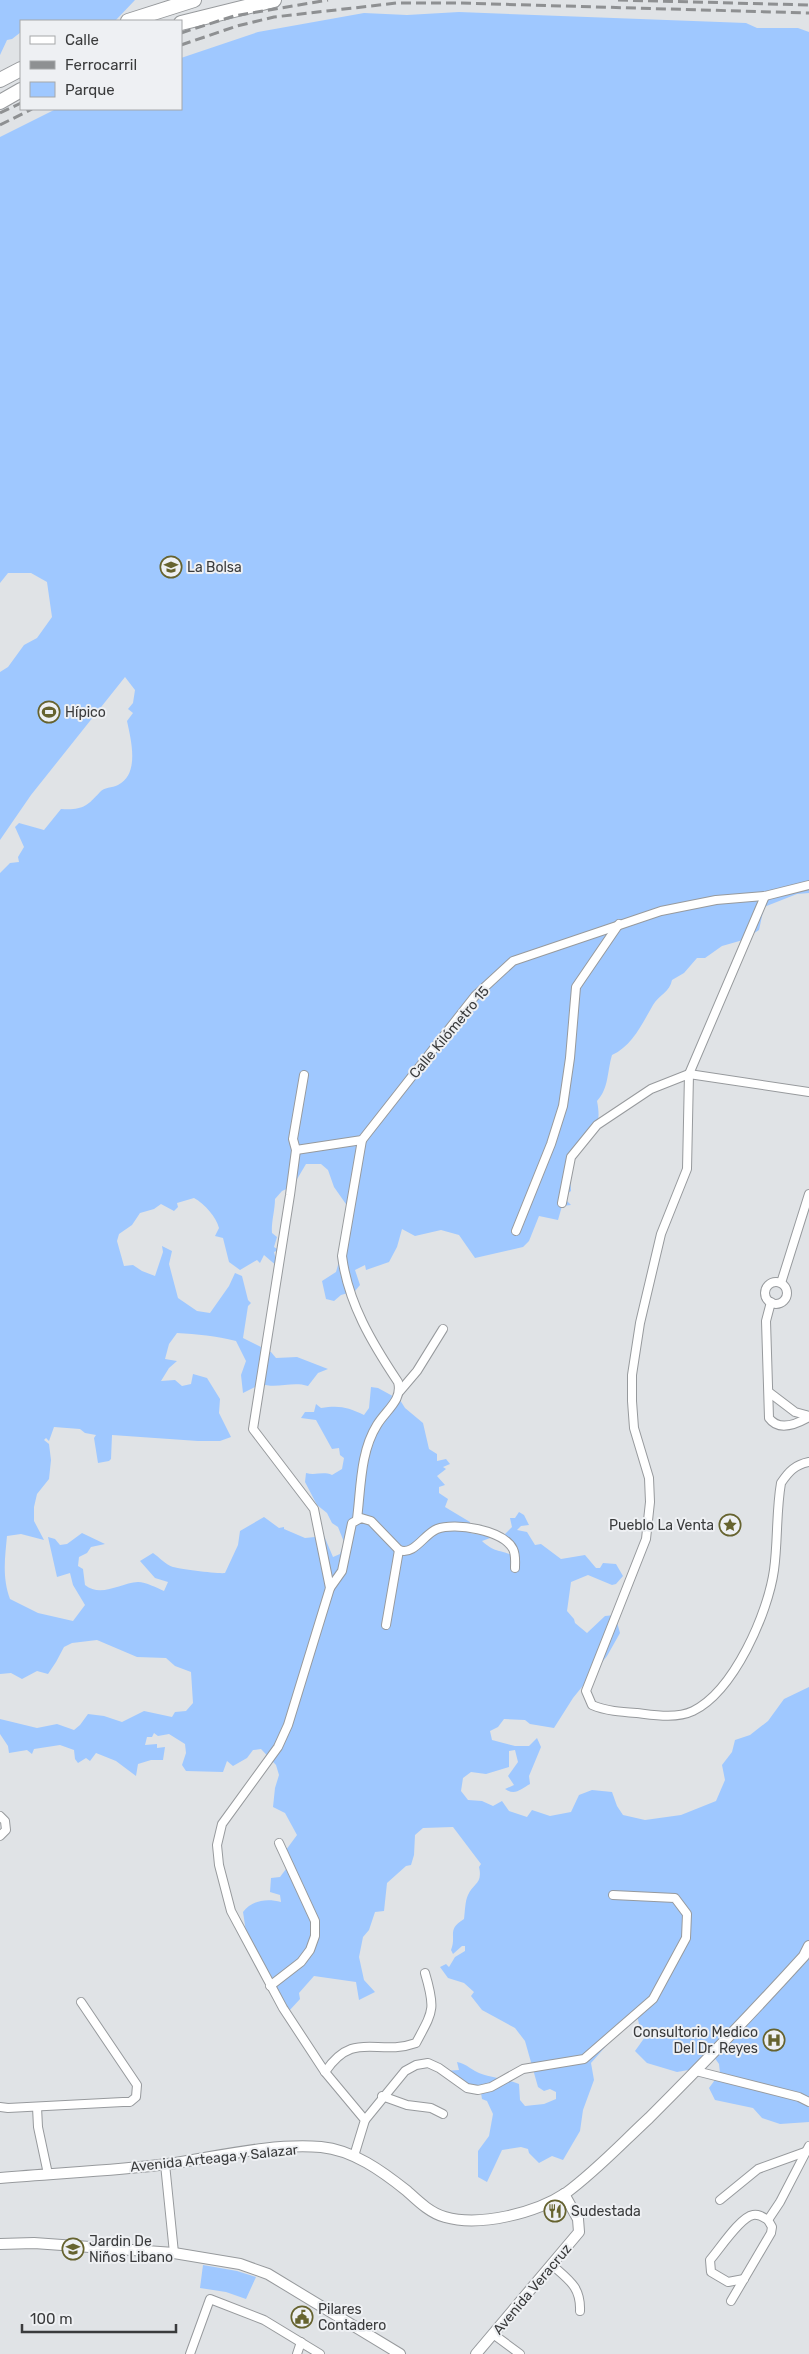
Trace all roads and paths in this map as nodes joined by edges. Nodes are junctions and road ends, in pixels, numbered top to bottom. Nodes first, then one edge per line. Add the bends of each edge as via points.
1 (194, 0) edge
2 (274, 0) edge
3 (131, 20) edge
4 (182, 23) edge
5 (20, 70) edge
6 (0, 80) edge
7 (20, 91) edge
8 (0, 102) edge
9 (809, 884) edge
10 (765, 896) junction
11 (619, 924) junction
12 (690, 1074) junction
13 (304, 1075) dead end
14 (809, 1092) edge
15 (362, 1140) junction
16 (296, 1150) junction
17 (809, 1194) edge
18 (562, 1204) dead end
19 (516, 1231) dead end
20 (781, 1283) junction
21 (771, 1302) junction
22 (443, 1329) dead end
23 (400, 1390) junction
24 (770, 1393) junction
25 (809, 1417) edge
26 (809, 1462) edge
27 (357, 1519) junction
28 (398, 1550) junction
29 (515, 1568) dead end
30 (330, 1588) junction
31 (386, 1625) dead end
32 (0, 1816) edge
33 (0, 1836) edge
34 (279, 1843) dead end
35 (613, 1894) dead end
36 (809, 1946) edge
37 (425, 1973) dead end
38 (270, 1986) junction
39 (81, 2002) dead end
40 (696, 2071) junction
41 (325, 2072) junction
42 (382, 2096) junction
43 (809, 2102) edge
44 (38, 2106) junction
45 (0, 2107) edge
46 (443, 2114) dead end
47 (365, 2120) junction
48 (807, 2149) edge
49 (354, 2156) junction
50 (165, 2164) junction
51 (48, 2174) junction
52 (0, 2178) edge
53 (564, 2194) junction
54 (720, 2200) dead end
55 (768, 2220) junction
56 (0, 2244) edge
57 (174, 2253) junction
58 (552, 2265) junction
59 (744, 2279) junction
60 (731, 2301) dead end
61 (580, 2311) dead end
62 (494, 2334) junction
63 (301, 2342) junction
64 (190, 2354) edge
65 (297, 2354) edge
66 (320, 2354) edge
67 (400, 2354) edge
68 (476, 2354) edge
69 (520, 2354) edge

1 - 3 highway
2 - 4 highway
5 - 6 highway
7 - 8 highway
9 - 10 street, Calle Kilómetro 15
10 - 11 street, Calle Kilómetro 15 via 716,900 661,911
10 - 12 street
11 - 15 street, Calle Kilómetro 15 via 514,961 475,996
11 - 19 street via 576,987 563,1106
12 - 14 street
12 - 18 street via 651,1089 597,1125 571,1158
12 - 26 street via 687,1170 661,1234 640,1323 632,1375 634,1428 649,1478 649,1528 586,1691 592,1705 620,1712 667,1716 692,1712 715,1695 747,1651 763,1612 774,1571 781,1483 797,1464
13 - 16 street via 293,1139
15 - 16 street
15 - 23 street via 342,1256 366,1331
16 - 30 street via 253,1429 314,1509
17 - 20 street
20 - 21 street via 770,1283 766,1288 765,1293
20 - 21 street via 785,1287 786,1298 776,1304
21 - 24 street via 766,1320
22 - 23 street via 417,1371
23 - 27 street via 377,1424 366,1448
24 - 25 street via 795,1412
24 - 25 street via 768,1409 772,1422 784,1426
27 - 28 street via 371,1522
27 - 30 street via 351,1526 342,1571
28 - 29 street via 410,1550 434,1530 446,1526 462,1527 480,1530 507,1542 514,1550
28 - 31 street
30 - 38 street via 288,1726 278,1747 222,1824 217,1845 230,1911
32 - 33 street via 6,1825
34 - 38 street via 315,1922 315,1936 301,1962
35 - 42 street via 675,1898 687,1914 686,1938 653,1999 584,2059 523,2069 478,2090 467,2088 428,2063 416,2065 405,2071
36 - 40 street, Avenida Arteaga y Salazar via 804,1956
37 - 41 street via 432,2013 416,2043 399,2049 357,2046 340,2054
38 - 41 street
39 - 44 street via 137,2085 136,2097 130,2102
40 - 43 street
40 - 53 street, Avenida Arteaga y Salazar via 601,2164
41 - 47 street
42 - 46 street
42 - 47 street
44 - 45 street
44 - 51 street via 38,2127
47 - 49 street
48 - 54 street via 758,2169
48 - 55 street
49 - 50 street, Avenida Arteaga y Salazar via 322,2147 280,2148
49 - 53 street, Avenida Arteaga y Salazar via 386,2174 431,2211 444,2217 488,2220 536,2207
50 - 51 street, Avenida Arteaga y Salazar
50 - 57 street
51 - 52 street, Avenida Arteaga y Salazar
53 - 58 street, Avenida Veracruz via 578,2219 579,2232
55 - 59 street via 772,2233
55 - 59 street via 750,2215 710,2260 711,2272 728,2282
56 - 57 street via 34,2243
57 - 67 street via 240,2264 268,2274
58 - 61 street via 573,2284 580,2297
58 - 62 street, Avenida Veracruz
59 - 60 street
62 - 68 street, Avenida Veracruz
62 - 69 street
63 - 64 street via 264,2320 210,2299
63 - 65 street
63 - 66 street

